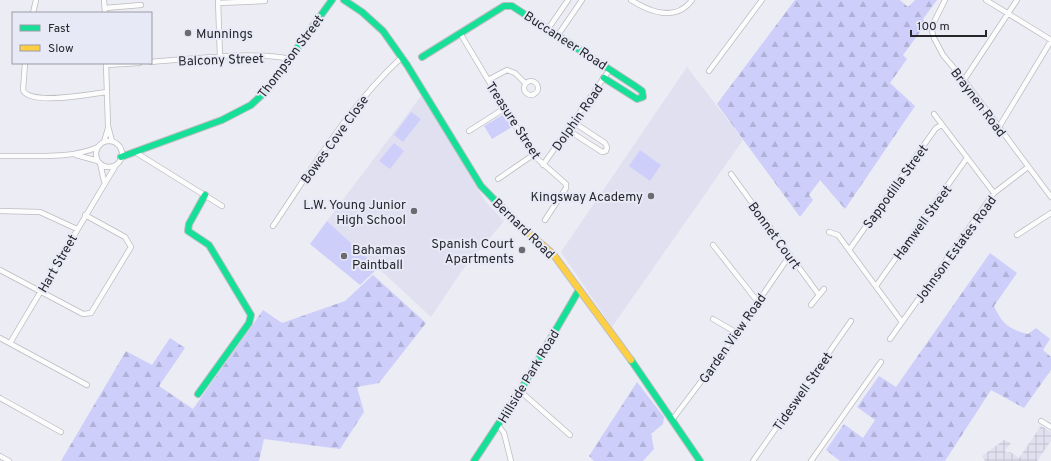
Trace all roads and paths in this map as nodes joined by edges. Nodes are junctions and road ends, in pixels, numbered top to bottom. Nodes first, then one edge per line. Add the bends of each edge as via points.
1 (36, 0) edge
2 (104, 0) edge
3 (332, 0) edge
4 (344, 0) edge
5 (568, 0) edge
6 (582, 0) edge
7 (631, 0) edge
8 (762, 0) edge
9 (945, 0) edge
10 (986, 0) edge
11 (1017, 0) edge
12 (218, 1) edge
13 (265, 1) dead end
14 (691, 1) edge
15 (141, 5) dead end
16 (105, 10) edge
17 (33, 12) edge
18 (1008, 13) junction
19 (548, 29) junction
20 (460, 33) junction
21 (558, 35) junction
22 (1051, 40) edge
23 (220, 57) junction
24 (402, 57) junction
25 (422, 57) dead end
26 (290, 58) junction
27 (152, 62) edge
28 (24, 64) edge
29 (106, 64) edge
30 (610, 69) junction
31 (709, 71) dead end
32 (604, 78) junction
33 (488, 80) junction
34 (964, 80) junction
35 (525, 83) dead end
36 (107, 92) junction
37 (505, 108) junction
38 (934, 114) dead end
39 (573, 122) junction
40 (942, 125) junction
41 (108, 126) junction
42 (999, 127) junction
43 (568, 130) junction
44 (469, 131) dead end
45 (112, 141) junction
46 (104, 142) junction
47 (98, 147) junction
48 (121, 149) junction
49 (135, 153) junction
50 (70, 154) junction
51 (533, 155) junction
52 (0, 156) edge
53 (121, 157) junction
54 (967, 158) junction
55 (99, 162) junction
56 (116, 165) junction
57 (543, 165) junction
58 (1028, 167) junction
59 (731, 174) dead end
60 (498, 179) dead end
61 (104, 183) junction
62 (994, 193) junction
63 (205, 195) junction
64 (1051, 197) edge
65 (222, 206) dead end
66 (0, 211) edge
67 (1051, 212) edge
68 (85, 215) junction
69 (544, 220) dead end
70 (273, 226) dead end
71 (77, 229) junction
72 (829, 232) dead end
73 (1017, 235) dead end
74 (713, 246) dead end
75 (849, 250) junction
76 (790, 255) junction
77 (0, 270) edge
78 (876, 286) junction
79 (824, 289) dead end
80 (579, 290) junction
81 (40, 291) junction
82 (819, 295) junction
83 (758, 302) junction
84 (811, 306) dead end
85 (714, 319) dead end
86 (851, 321) dead end
87 (902, 322) junction
88 (737, 333) junction
89 (0, 338) edge
90 (890, 339) dead end
91 (10, 343) junction
92 (881, 362) dead end
93 (87, 385) dead end
94 (520, 391) junction
95 (198, 394) dead end
96 (0, 398) edge
97 (672, 420) junction
98 (1041, 421) dead end
99 (498, 425) junction
100 (1051, 427) edge
101 (61, 432) dead end
102 (570, 435) dead end
103 (0, 456) edge
104 (9, 461) edge
105 (474, 461) edge
106 (511, 461) edge
107 (700, 461) edge
108 (752, 461) edge
109 (811, 461) edge

1 - 17 street
2 - 16 street
3 - 26 street, Thompson Street
4 - 24 street, Bernard Road via 383,31
5 - 19 street
6 - 21 street
7 - 14 street via 652,10 668,13 680,10
8 - 31 street
9 - 34 street, Braynen Road via 932,31 943,55
10 - 18 street
11 - 18 street
12 - 13 street
12 - 23 street
15 - 16 street
18 - 22 street
18 - 34 street
19 - 20 street, Buccaneer Road via 515,7 506,5
19 - 21 street, Buccaneer Road
20 - 25 street, Buccaneer Road
20 - 33 street, Treasure Street
21 - 30 street, Buccaneer Road
22 - 42 street
23 - 26 street, Balcony Street
23 - 27 street, Balcony Street
24 - 70 street, Bowes Cove Close via 351,112
24 - 80 street, Bernard Road via 481,186 507,216 553,254
26 - 49 street, Thompson Street via 266,91 244,110
28 - 36 street via 22,87 24,93 30,97
29 - 36 street
30 - 32 street, Dolphin Road
30 - 32 street, Buccaneer Road via 642,91 643,97 637,99
32 - 39 street, Dolphin Road
33 - 35 street via 507,70 515,73
33 - 37 street, Treasure Street
34 - 42 street, Braynen Road
36 - 41 street
37 - 44 street
37 - 51 street, Treasure Street
38 - 40 street
39 - 43 street, Dolphin Road
39 - 43 street via 605,143 606,151 596,150
40 - 54 street
40 - 75 street, Sappodilla Street via 936,128
41 - 45 street
41 - 46 street
42 - 58 street, Braynen Road
43 - 57 street, Dolphin Road
45 - 46 street
45 - 48 street
46 - 47 street
47 - 50 street
47 - 55 street via 96,155
48 - 49 street
48 - 53 street
49 - 53 street, Thompson Street
49 - 63 street
50 - 52 street
50 - 55 street
51 - 57 street, Treasure Street
51 - 60 street
53 - 56 street
54 - 62 street
54 - 78 street, Hamwell Street
55 - 56 street via 107,166
55 - 61 street
56 - 61 street, Hart Street
57 - 69 street, Treasure Street via 565,182 566,186
58 - 62 street, Johnson Estates Road
58 - 64 street, Braynen Road
59 - 76 street, Bonnet Court
61 - 68 street, Hart Street
62 - 87 street, Johnson Estates Road
63 - 65 street
63 - 95 street via 189,224 188,231 208,245 251,315 249,323
66 - 71 street via 40,212
67 - 73 street
68 - 71 street, Hart Street
68 - 81 street via 125,238 130,244 128,253 89,314 84,314
71 - 81 street, Hart Street
72 - 75 street via 838,235
74 - 83 street
75 - 78 street
76 - 82 street, Bonnet Court
76 - 83 street, Garden View Road
77 - 81 street
78 - 87 street
79 - 82 street
80 - 94 street, Hillside Park Road
80 - 97 street, Bernard Road
81 - 91 street, Hart Street
82 - 84 street
83 - 88 street, Garden View Road
85 - 88 street
86 - 108 street, Tideswell Street
87 - 90 street, Johnson Estates Road
88 - 97 street, Garden View Road
89 - 91 street
91 - 93 street
92 - 109 street
94 - 99 street, Hillside Park Road
94 - 102 street
96 - 101 street
97 - 107 street, Bernard Road
98 - 100 street
99 - 105 street, Hillside Park Road
99 - 106 street via 506,439
103 - 104 street

